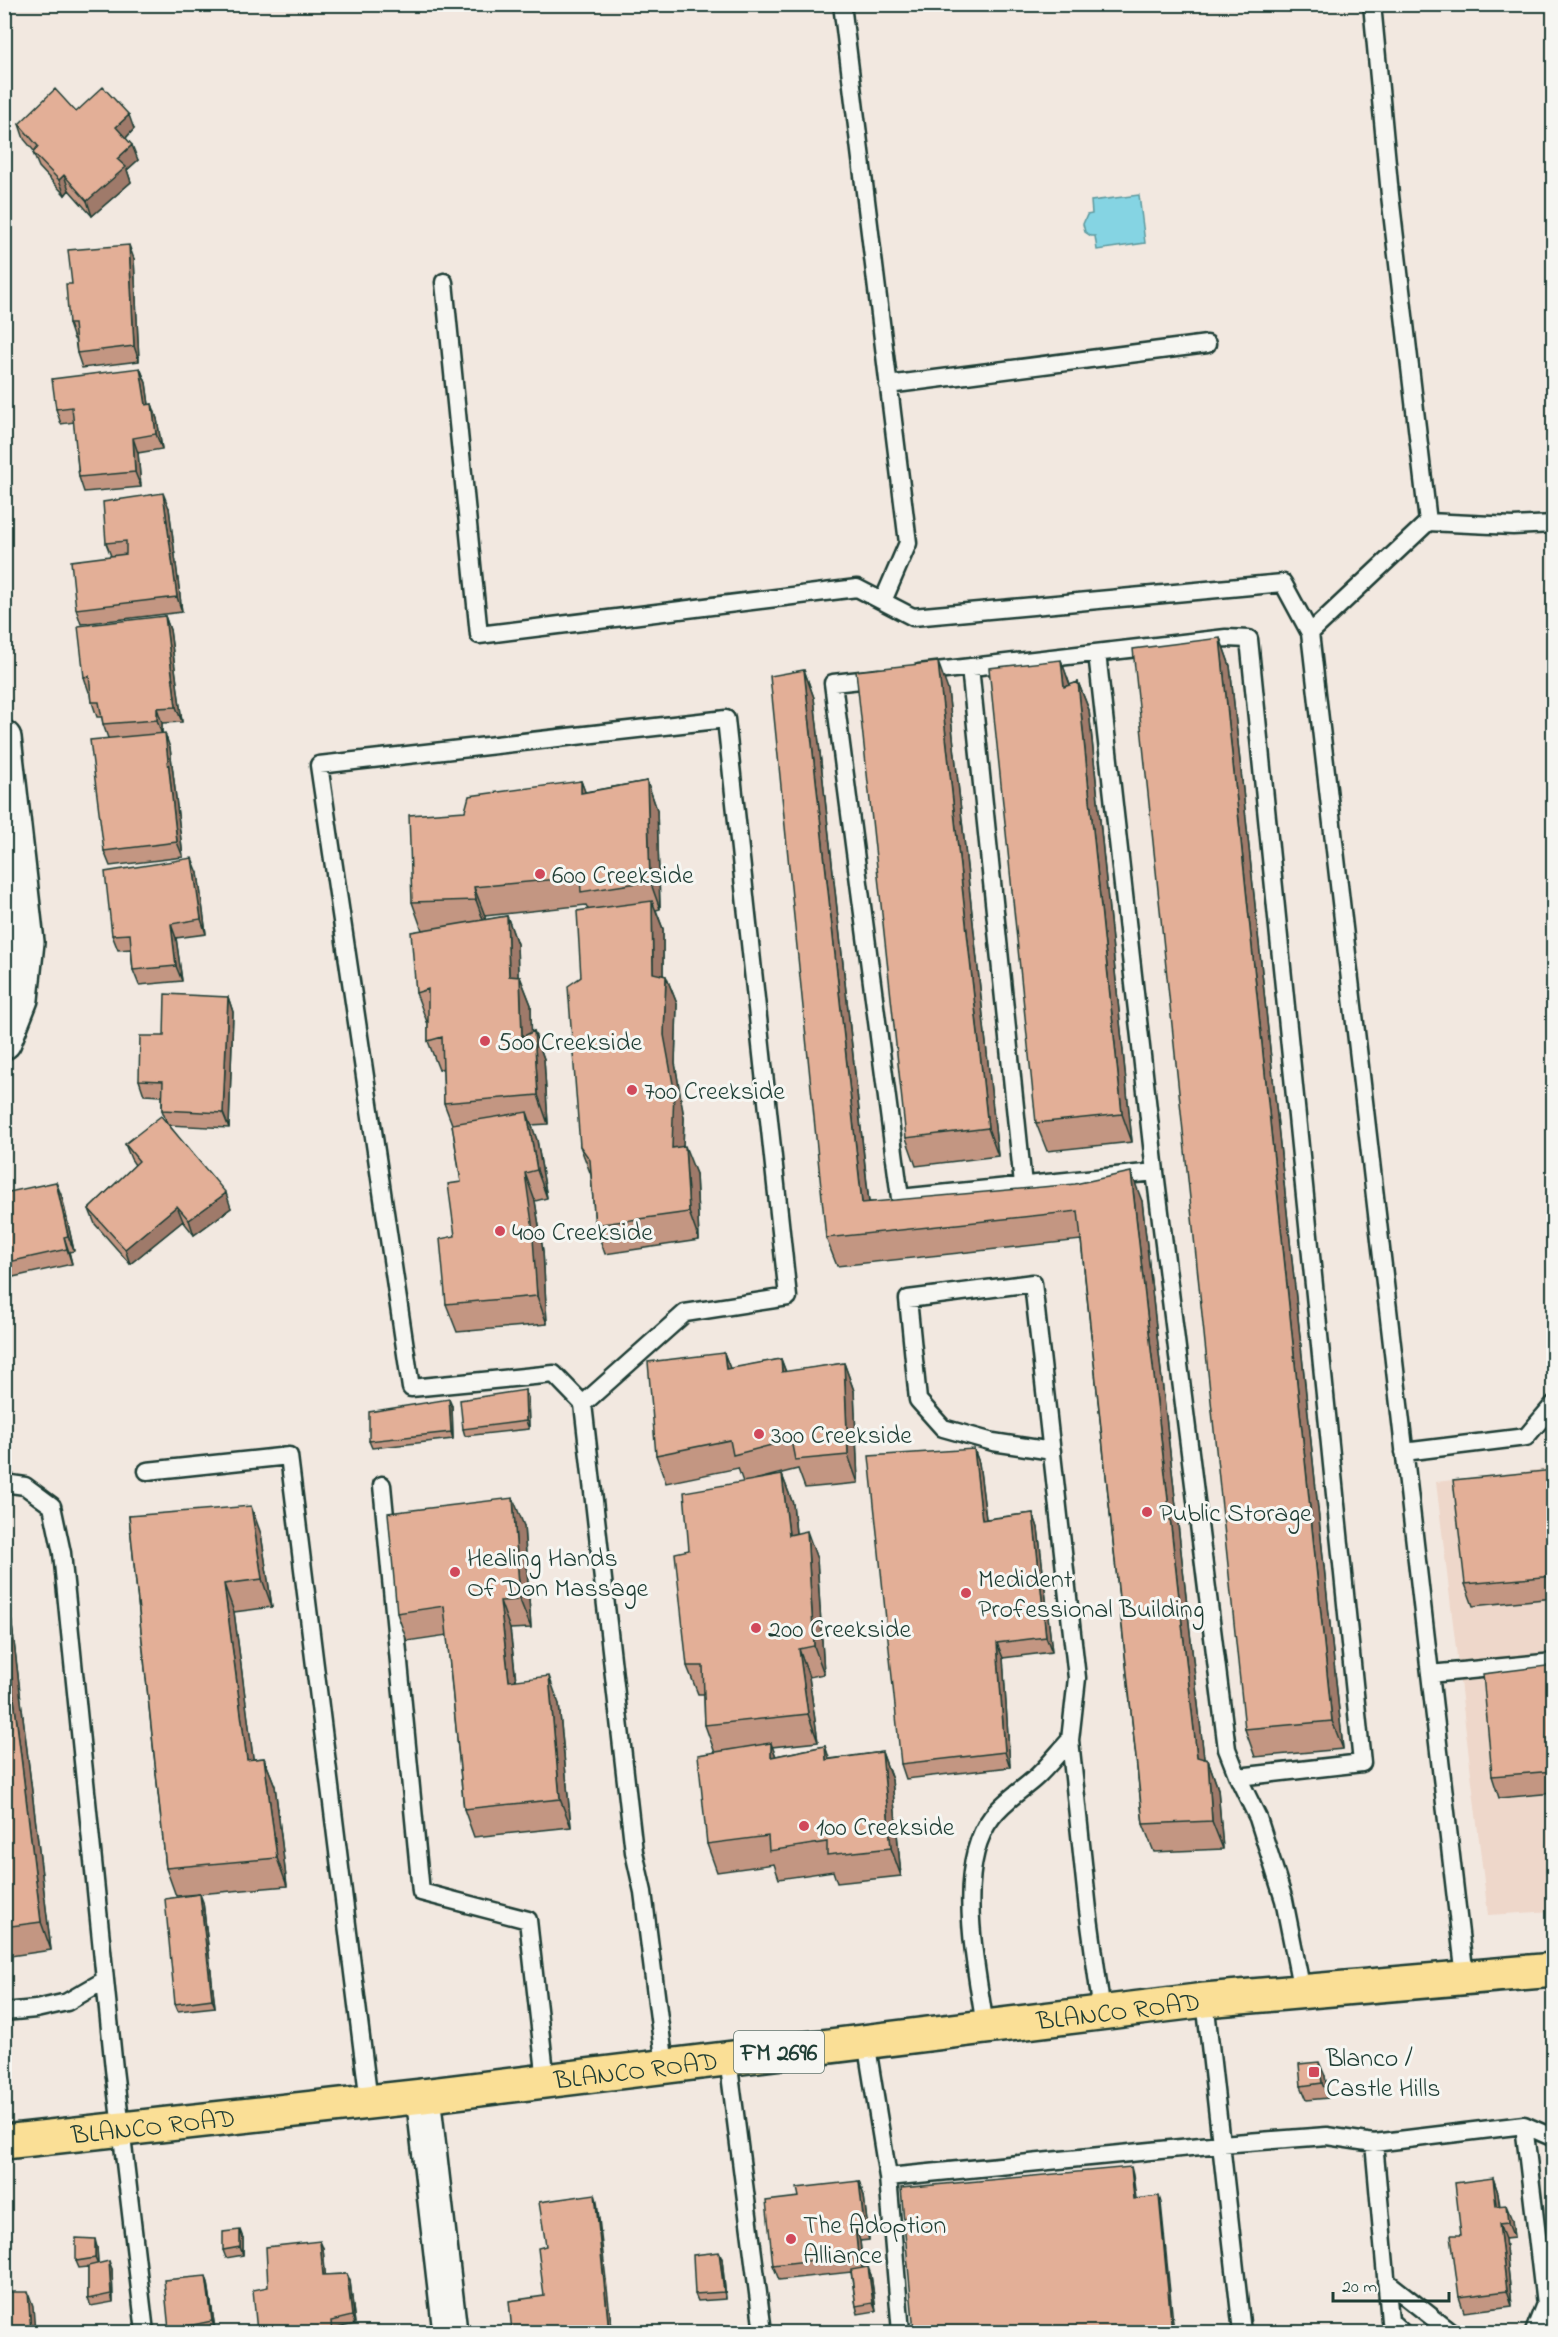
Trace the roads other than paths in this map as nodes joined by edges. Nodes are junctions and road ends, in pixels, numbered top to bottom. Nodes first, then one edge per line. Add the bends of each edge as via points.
1 (842, 4) edge
2 (1372, 4) edge
3 (444, 282) dead end
4 (1207, 344) dead end
5 (888, 385) junction
6 (1428, 522) junction
7 (1554, 524) edge
8 (883, 602) junction
9 (1310, 633) junction
10 (1097, 653) junction
11 (970, 667) junction
12 (4, 738) edge
13 (4, 1042) edge
14 (1155, 1172) junction
15 (1023, 1185) junction
16 (583, 1404) junction
17 (1554, 1404) edge
18 (1052, 1450) junction
19 (1404, 1452) junction
20 (147, 1471) dead end
21 (4, 1483) edge
22 (382, 1485) dead end
23 (1554, 1662) edge
24 (1430, 1674) junction
25 (1070, 1740) junction
26 (1238, 1777) junction
27 (1554, 1970) edge
28 (1465, 1977) junction
29 (105, 1980) junction
30 (1302, 1991) junction
31 (1205, 2000) junction
32 (4, 2012) edge
33 (1102, 2013) junction
34 (985, 2027) junction
35 (866, 2041) junction
36 (728, 2059) junction
37 (665, 2066) junction
38 (546, 2081) junction
39 (423, 2096) junction
40 (369, 2102) junction
41 (1524, 2125) junction
42 (121, 2129) junction
43 (1554, 2138) edge
44 (4, 2142) edge
45 (1221, 2144) junction
46 (1374, 2144) junction
47 (888, 2177) junction
48 (1386, 2281) junction
49 (145, 2332) edge
50 (450, 2332) edge
51 (763, 2332) edge
52 (901, 2332) edge
53 (1242, 2332) edge
54 (1402, 2332) edge
55 (1451, 2332) edge
56 (1534, 2332) edge

1 - 5 lane
2 - 6 lane
3 - 8 lane via 479,635 857,588
4 - 5 lane
5 - 8 lane via 908,543
6 - 7 lane
6 - 9 lane
8 - 9 lane via 913,616 1283,583
9 - 19 lane
10 - 11 lane
10 - 14 lane
10 - 26 lane via 1226,638 1249,639 1362,1763
11 - 15 lane
11 - 15 lane via 833,683 900,1198
12 - 13 street via 27,942 21,999
14 - 15 lane
14 - 26 lane via 1227,1749
16 - 16 lane via 685,1313 788,1297 726,719 319,765 411,1388 554,1374
16 - 37 lane via 634,1852 643,1892
17 - 19 lane via 1526,1437
18 - 18 lane via 1033,1283 908,1299 918,1400 943,1428 993,1442
18 - 25 lane via 1077,1678
19 - 24 lane
20 - 40 lane via 289,1456
21 - 29 lane via 25,1486 52,1506 62,1553
22 - 38 lane via 422,1892 528,1920
23 - 24 lane
24 - 28 lane
25 - 33 lane
25 - 34 lane via 991,1817 977,1846 971,1921
26 - 30 lane via 1258,1818 1284,1900
27 - 28 main road, BLANCO ROAD / FM 2696
28 - 30 main road, BLANCO ROAD / FM 2696
29 - 32 lane via 67,2002
29 - 42 lane
30 - 31 main road, BLANCO ROAD / FM 2696
31 - 33 main road, BLANCO ROAD / FM 2696
31 - 45 lane
33 - 34 main road, BLANCO ROAD / FM 2696
34 - 35 main road, BLANCO ROAD / FM 2696
35 - 36 main road, BLANCO ROAD / FM 2696
35 - 47 lane
36 - 37 main road, BLANCO ROAD / FM 2696
36 - 51 lane
37 - 38 main road, BLANCO ROAD / FM 2696
38 - 39 main road, BLANCO ROAD / FM 2696
39 - 40 main road, BLANCO ROAD / FM 2696
39 - 50 street
40 - 42 main road, BLANCO ROAD / FM 2696
41 - 43 lane
41 - 46 lane
41 - 56 lane via 1545,2304
42 - 44 main road, BLANCO ROAD / FM 2696
42 - 49 lane
45 - 46 lane via 1327,2136
45 - 47 lane
45 - 53 lane
46 - 48 lane
47 - 52 lane
48 - 54 lane via 1390,2321
48 - 55 lane

